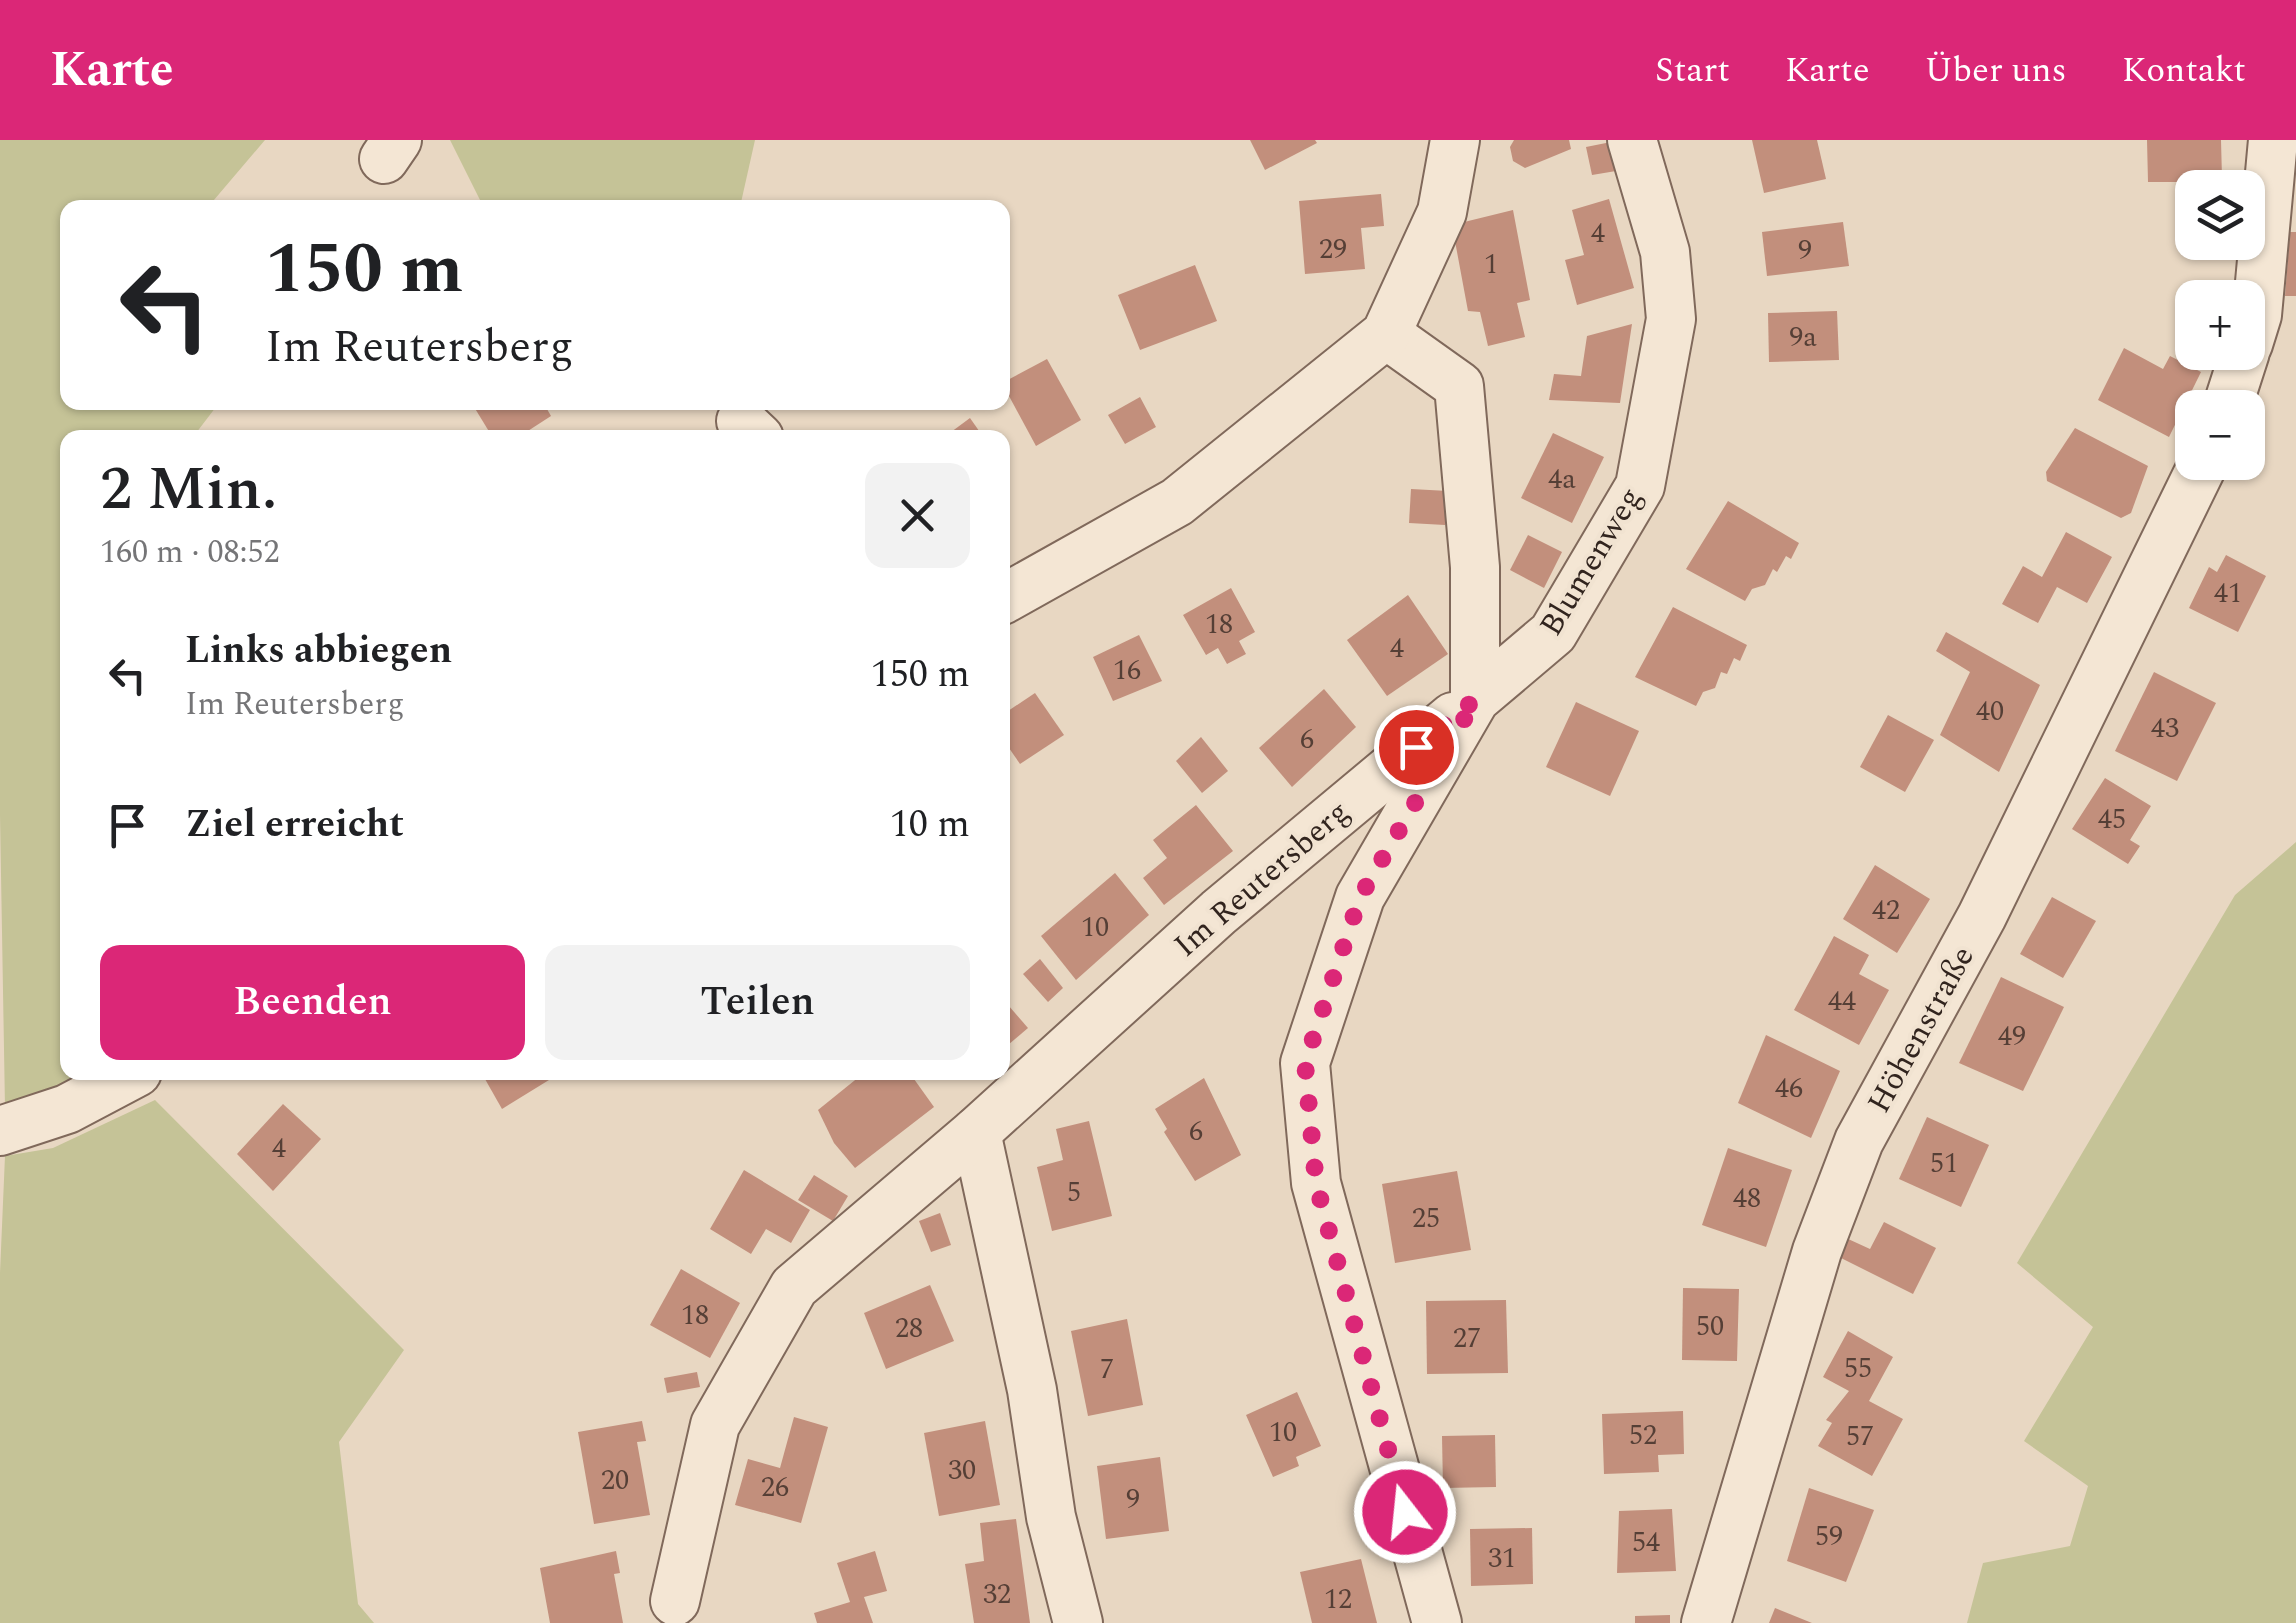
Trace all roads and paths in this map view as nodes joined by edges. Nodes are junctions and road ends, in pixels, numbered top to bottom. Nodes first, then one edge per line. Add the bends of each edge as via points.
1 (1455, 140) edge
2 (1632, 140) edge
3 (2273, 140) edge
4 (2264, 280) edge
5 (1386, 334) junction
6 (2195, 480) edge
7 (1010, 596) edge
8 (1476, 699) junction
9 (122, 1080) edge
10 (0, 1131) edge
11 (976, 1132) junction
12 (676, 1601) dead end
13 (1078, 1623) edge
14 (1437, 1623) edge
15 (1706, 1623) edge

1 - 5 street via 1442,212
2 - 8 street, Blumenweg via 1665,252 1672,319 1640,486 1553,633
3 - 4 street
5 - 7 street via 1177,502
5 - 8 street via 1459,386 1475,567
6 - 15 street, Höhenstraße via 1982,916 1859,1141 1817,1251
8 - 11 street, Im Reutersberg via 1219,912
8 - 14 street, Blumenweg via 1360,897 1305,1063 1316,1183
9 - 10 street
11 - 12 street, Im Reutersberg via 794,1287 715,1426
11 - 13 street

